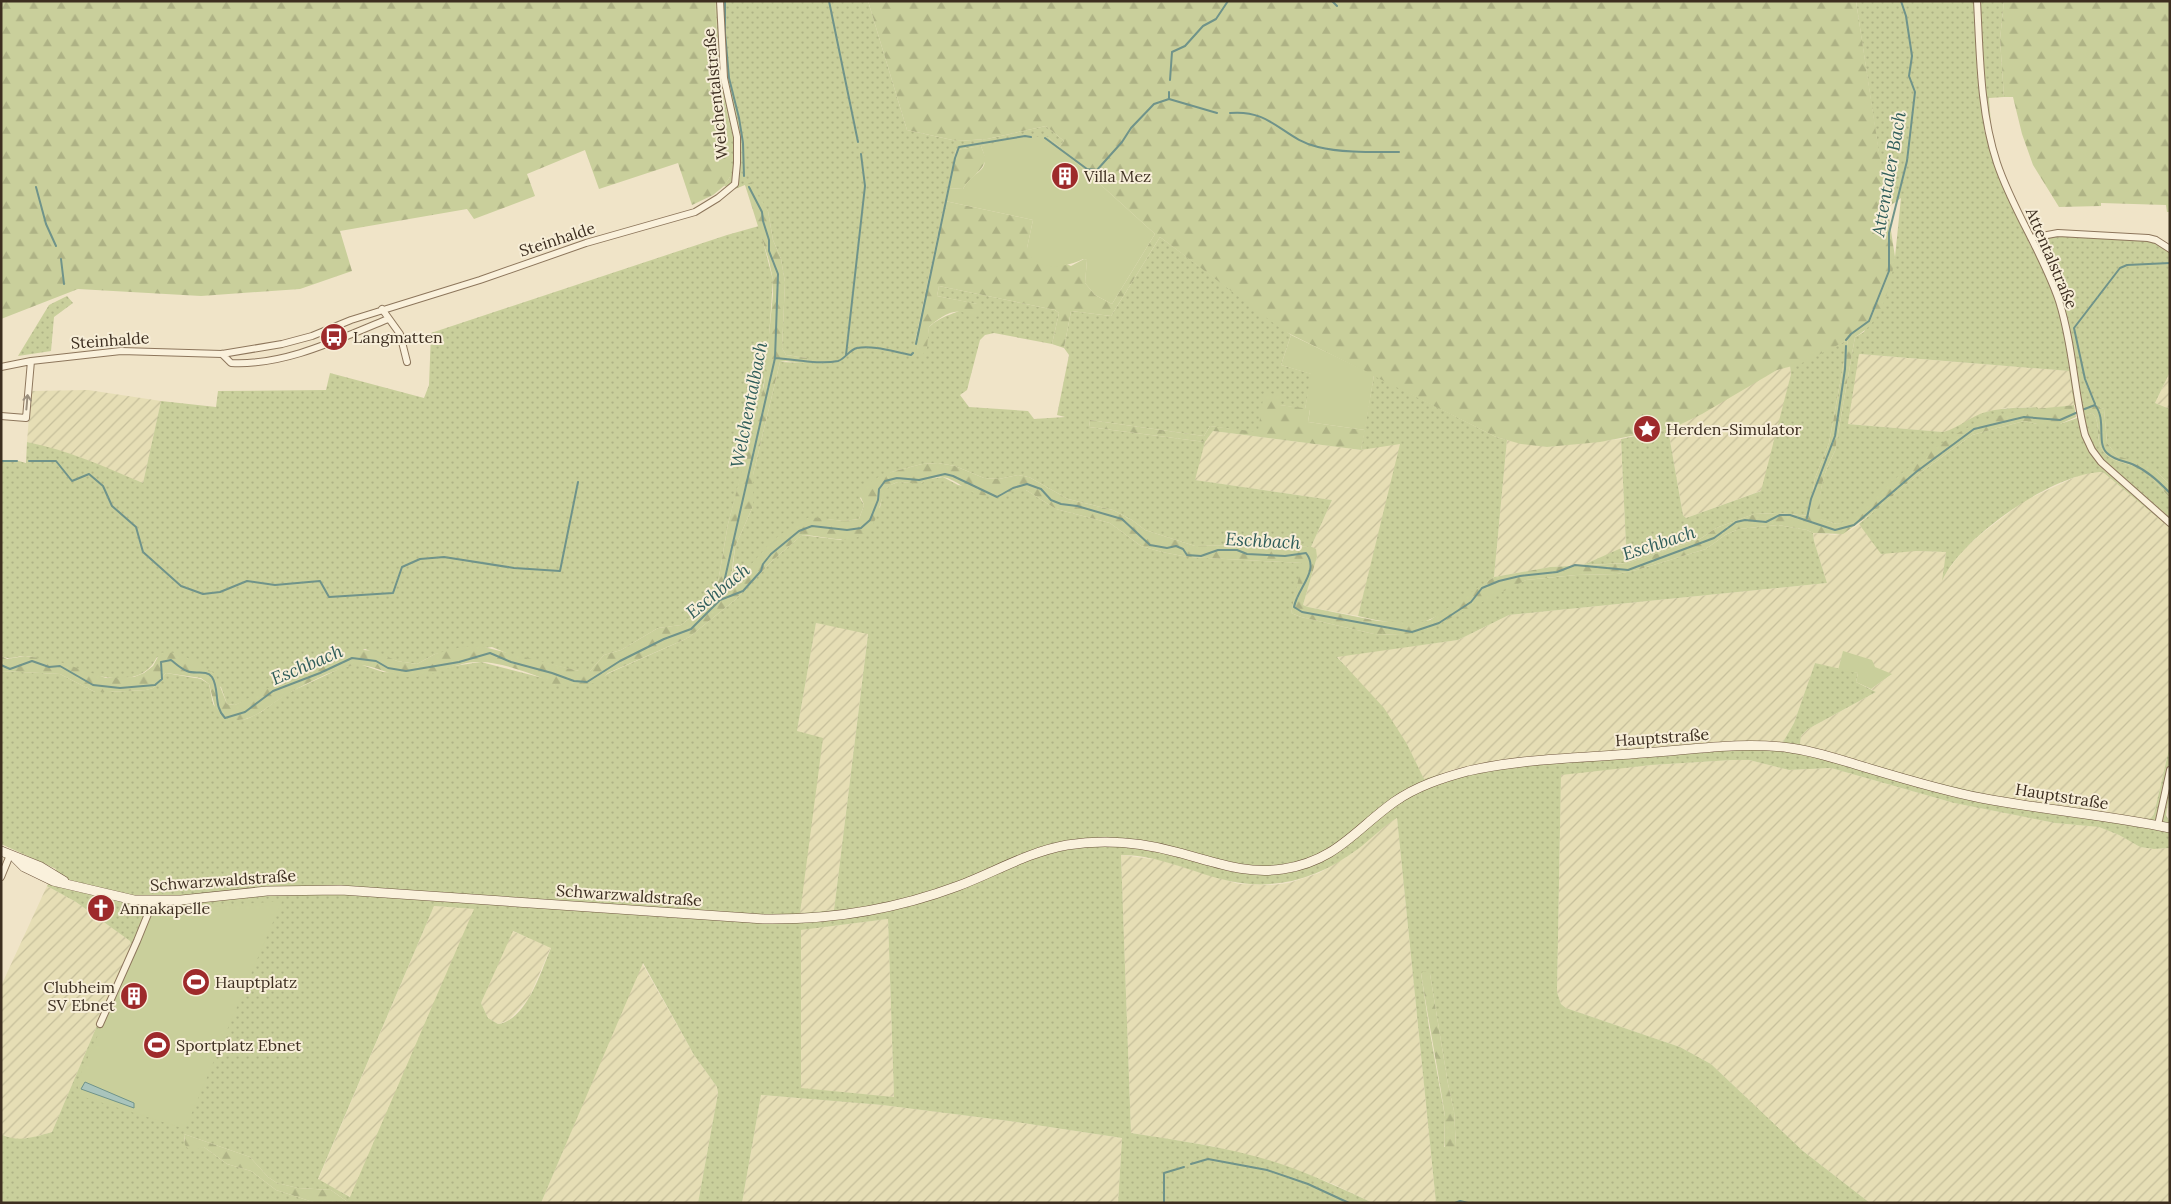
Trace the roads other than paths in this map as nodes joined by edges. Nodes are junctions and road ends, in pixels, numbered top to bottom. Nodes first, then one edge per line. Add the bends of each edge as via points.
1 (720, 1) edge
2 (1977, 1) edge
3 (734, 184) joint
4 (2031, 238) junction
5 (2170, 249) edge
6 (382, 309) junction
7 (388, 319) junction
8 (222, 354) junction
9 (31, 361) junction
10 (407, 362) dead end
11 (1, 367) edge
12 (1, 416) edge
13 (2170, 523) edge
14 (2170, 770) edge
15 (2158, 826) junction
16 (2170, 828) edge
17 (1179, 852) joint
18 (9, 855) edge
19 (1, 877) edge
20 (151, 901) junction
21 (100, 1024) dead end

1 - 3 street, Welchentalstraße via 724,78 737,138 738,163
2 - 4 street, Attentalstraße via 1988,134
3 - 6 street, Steinhalde via 695,212 586,243 480,280
4 - 5 street via 2058,233 2148,238
4 - 13 street, Attentalstraße via 2064,320 2080,416 2092,450 2101,462
6 - 7 street
6 - 8 street, Steinhalde via 312,336
7 - 8 street, Steinhalde via 297,353 249,364 231,363
7 - 10 street via 400,334
8 - 9 street, Steinhalde via 121,351
9 - 11 street, Steinhalde
12 -> 9 street via 26,418
14 - 15 street
15 - 16 main road, Hauptstraße
15 - 17 main road, Hauptstraße via 1980,798 1823,754 1790,748 1741,746 1498,766 1449,776 1398,799 1334,852 1290,869 1249,871
17 - 20 main road, Schwarzwaldstraße via 1124,842 1068,845 1038,852 964,884 904,904 873,912 814,919 764,919 341,890 262,892
18 - 19 street
18 - 20 main road, Schwarzwaldstraße via 24,867 53,881 121,898
20 - 21 street

